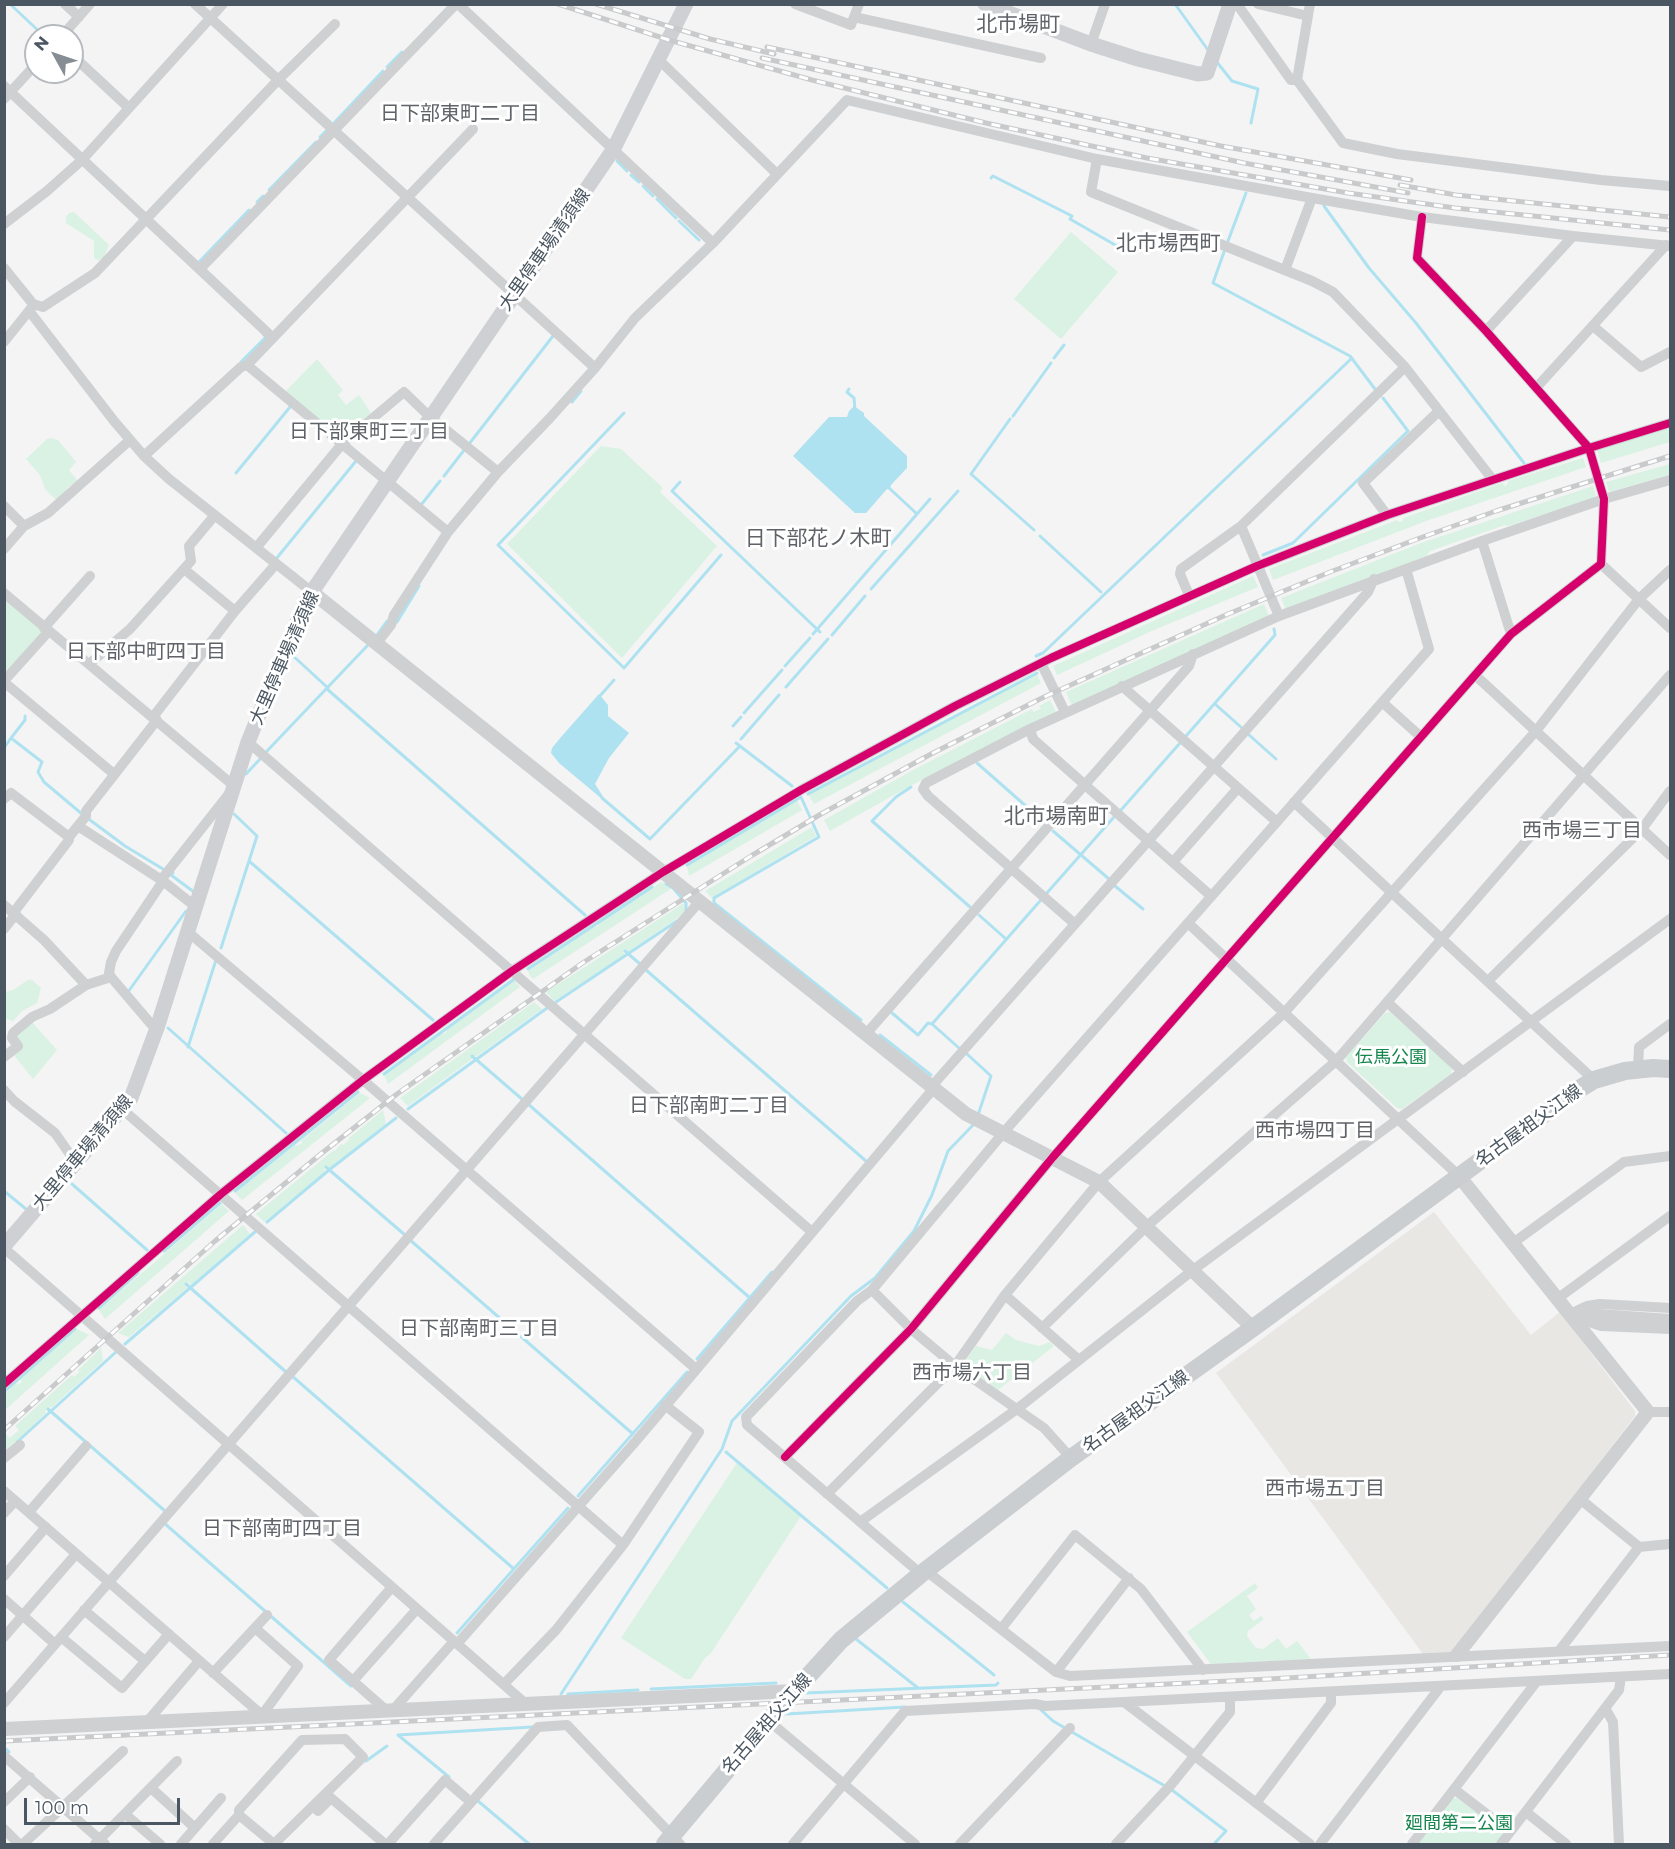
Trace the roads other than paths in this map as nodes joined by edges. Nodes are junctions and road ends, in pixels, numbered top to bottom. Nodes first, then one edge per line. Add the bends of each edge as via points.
1 (65, 4) edge
2 (90, 4) edge
3 (195, 4) edge
4 (223, 4) edge
5 (457, 4) edge
6 (686, 4) edge
7 (795, 4) edge
8 (859, 4) edge
9 (985, 4) edge
10 (1105, 4) edge
11 (1230, 4) edge
12 (1237, 4) edge
13 (1258, 4) edge
14 (1010, 9) edge
15 (1309, 10) edge
16 (79, 17) junction
17 (854, 17) junction
18 (210, 18) junction
19 (73, 24) edge
20 (335, 24) dead end
21 (1091, 44) junction
22 (1041, 58) dead end
23 (659, 60) junction
24 (84, 66) edge
25 (24, 76) edge
26 (1297, 80) junction
27 (278, 81) junction
28 (7, 92) edge
29 (129, 108) junction
30 (473, 129) dead end
31 (333, 131) junction
32 (613, 150) junction
33 (83, 159) junction
34 (1097, 159) junction
35 (777, 174) junction
36 (1671, 186) edge
37 (407, 198) junction
38 (1312, 198) junction
39 (1422, 217) junction
40 (146, 218) junction
41 (4, 224) edge
42 (1573, 236) junction
43 (713, 243) junction
44 (1668, 246) edge
45 (4, 268) edge
46 (200, 269) junction
47 (1284, 270) junction
48 (514, 295) junction
49 (32, 308) junction
50 (1593, 326) junction
51 (1486, 331) junction
52 (273, 338) junction
53 (4, 342) edge
54 (1671, 352) edge
55 (247, 365) junction
56 (595, 368) junction
57 (1405, 368) junction
58 (1536, 388) junction
59 (1439, 411) junction
60 (430, 417) junction
61 (1671, 423) edge
62 (130, 440) junction
63 (342, 444) junction
64 (1588, 448) junction
65 (144, 456) junction
66 (498, 472) junction
67 (1493, 480) junction
68 (1671, 480) edge
69 (387, 481) junction
70 (1604, 499) junction
71 (4, 506) edge
72 (215, 515) junction
73 (1387, 515) junction
74 (24, 526) junction
75 (1241, 526) junction
76 (448, 532) junction
77 (1482, 541) junction
78 (256, 548) junction
79 (4, 549) edge
80 (276, 564) junction
81 (1601, 564) junction
82 (1257, 566) junction
83 (184, 569) junction
84 (1406, 569) junction
85 (1671, 570) edge
86 (90, 576) dead end
87 (1374, 579) junction
88 (312, 592) junction
89 (4, 593) edge
90 (1189, 595) junction
91 (1639, 599) junction
92 (235, 611) junction
93 (1279, 616) junction
94 (1671, 628) edge
95 (47, 629) junction
96 (1512, 634) junction
97 (377, 643) junction
98 (1193, 654) junction
99 (1041, 663) junction
100 (89, 664) junction
101 (1475, 675) junction
102 (1671, 675) edge
103 (4, 682) edge
104 (1122, 686) junction
105 (1382, 702) junction
106 (1150, 711) junction
107 (1065, 712) junction
108 (155, 719) junction
109 (1030, 729) junction
110 (1536, 731) junction
111 (1421, 737) junction
112 (248, 742) junction
113 (1214, 767) junction
114 (114, 774) junction
115 (1584, 775) junction
116 (1085, 785) junction
117 (234, 788) junction
118 (1238, 788) junction
119 (1671, 791) edge
120 (4, 799) edge
121 (1294, 802) junction
122 (1277, 822) junction
123 (78, 826) junction
124 (1642, 829) junction
125 (69, 837) junction
126 (1333, 838) junction
127 (1148, 841) junction
128 (1671, 855) edge
129 (1173, 862) junction
130 (1011, 868) junction
131 (663, 872) junction
132 (162, 880) junction
133 (1392, 892) junction
134 (1211, 896) junction
135 (700, 901) junction
136 (4, 905) edge
137 (196, 907) junction
138 (15, 913) junction
139 (1671, 919) edge
140 (1188, 923) junction
141 (1075, 924) junction
142 (4, 929) edge
143 (188, 932) junction
144 (1442, 939) junction
145 (1227, 959) junction
146 (512, 971) junction
147 (111, 977) junction
148 (1488, 981) junction
149 (86, 985) junction
150 (1388, 1002) junction
151 (1284, 1013) junction
152 (1532, 1021) junction
153 (1671, 1024) edge
154 (157, 1028) junction
155 (584, 1033) junction
156 (866, 1034) junction
157 (4, 1057) edge
158 (1336, 1061) junction
159 (1638, 1069) junction
160 (1671, 1069) edge
161 (1463, 1072) junction
162 (363, 1080) junction
163 (1594, 1080) junction
164 (933, 1087) junction
165 (4, 1090) edge
166 (122, 1109) junction
167 (1399, 1119) junction
168 (1004, 1132) junction
169 (1671, 1156) edge
170 (1053, 1157) junction
171 (76, 1163) junction
172 (466, 1170) junction
173 (1459, 1176) junction
174 (1099, 1182) junction
175 (221, 1194) junction
176 (1671, 1216) edge
177 (1147, 1226) junction
178 (812, 1232) junction
179 (1513, 1243) junction
180 (4, 1247) edge
181 (1193, 1270) junction
182 (872, 1290) junction
183 (1005, 1295) junction
184 (1557, 1299) junction
185 (349, 1305) junction
186 (1671, 1308) edge
187 (1570, 1314) junction
188 (81, 1315) junction
189 (1671, 1321) edge
190 (1042, 1328) junction
191 (1253, 1328) junction
192 (911, 1329) junction
193 (1671, 1329) edge
194 (1078, 1360) junction
195 (955, 1366) junction
196 (696, 1369) junction
197 (4, 1384) edge
198 (665, 1405) junction
199 (1017, 1409) junction
200 (1648, 1412) junction
201 (1671, 1412) edge
202 (228, 1444) junction
203 (20, 1445) dead end
204 (86, 1446) dead end
205 (785, 1457) junction
206 (4, 1458) edge
207 (1071, 1458) junction
208 (4, 1491) edge
209 (827, 1494) junction
210 (1580, 1499) junction
211 (15, 1500) junction
212 (577, 1507) junction
213 (29, 1512) junction
214 (4, 1513) edge
215 (860, 1522) junction
216 (46, 1527) junction
217 (1671, 1544) edge
218 (622, 1545) junction
219 (1639, 1547) junction
220 (76, 1554) junction
221 (923, 1572) junction
222 (4, 1576) edge
223 (1129, 1578) junction
224 (108, 1581) junction
225 (392, 1587) junction
226 (4, 1599) edge
227 (417, 1609) junction
228 (84, 1610) junction
229 (267, 1615) dead end
230 (23, 1616) junction
231 (255, 1628) junction
232 (1001, 1629) junction
233 (169, 1634) junction
234 (4, 1637) edge
235 (58, 1640) junction
236 (455, 1642) junction
237 (1671, 1646) edge
238 (1559, 1651) junction
239 (1457, 1656) junction
240 (145, 1661) junction
241 (199, 1661) junction
242 (1203, 1670) junction
243 (1056, 1672) junction
244 (213, 1673) junction
245 (1671, 1674) edge
246 (1621, 1677) junction
247 (353, 1681) junction
248 (1537, 1681) junction
249 (504, 1684) junction
250 (1441, 1686) junction
251 (795, 1691) junction
252 (1331, 1692) junction
253 (1230, 1697) junction
254 (1124, 1702) junction
255 (4, 1703) edge
256 (526, 1704) junction
257 (1605, 1708) junction
258 (390, 1710) junction
259 (262, 1715) junction
260 (769, 1721) junction
261 (146, 1723) junction
262 (1070, 1728) dead end
263 (4, 1729) edge
264 (123, 1751) dead end
265 (4, 1756) edge
266 (1194, 1756) junction
267 (177, 1761) dead end
268 (30, 1778) junction
269 (843, 1783) junction
270 (151, 1788) junction
271 (1454, 1789) junction
272 (221, 1798) dead end
273 (466, 1798) dead end
274 (4, 1802) edge
275 (1256, 1803) junction
276 (64, 1808) junction
277 (1526, 1812) junction
278 (125, 1814) junction
279 (239, 1815) junction
280 (195, 1828) junction
281 (4, 1829) edge
282 (1510, 1832) junction
283 (672, 1842) edge
284 (99, 1843) edge
285 (1563, 1844) edge
286 (21, 1845) edge
287 (160, 1845) edge
288 (181, 1845) edge
289 (213, 1845) edge
290 (283, 1845) edge
291 (387, 1845) edge
292 (435, 1845) edge
293 (793, 1845) edge
294 (915, 1845) edge
295 (960, 1845) edge
296 (1116, 1845) edge
297 (1310, 1845) edge
298 (1320, 1845) edge
299 (1412, 1845) edge
300 (1501, 1845) edge
301 (1619, 1845) edge

1 - 16 street
2 - 16 street
3 - 18 street
4 - 18 street
5 - 31 street
5 - 32 street
6 - 23 main road, 大里停車場清須線
7 - 17 street via 851,25
8 - 17 street
9 - 14 main road
10 - 21 street
11 - 21 main road via 1207,73 1191,74
12 - 26 street via 1292,80
13 - 15 street
14 - 21 main road
15 - 26 street
16 - 19 street
17 - 22 street
18 - 27 street
18 - 29 street
20 - 27 street
23 - 32 main road, 大里停車場清須線
23 - 35 street
24 - 29 street
25 - 28 street
26 - 36 street via 1343,143 1397,154
27 - 31 street
27 - 40 street
28 - 33 street
29 - 33 street
30 - 37 street
31 - 37 street
31 - 46 street
32 - 43 street
32 - 48 main road, 大里停車場清須線
33 - 40 street
33 - 41 street
34 - 35 street via 847,100
34 - 38 street
34 - 47 street via 1091,192
35 - 43 street
37 - 48 street
37 - 52 street
38 - 39 street
38 - 47 street
39 - 42 street
39 - 51 street via 1417,258
40 - 46 street
40 - 49 street via 95,273 43,307
42 - 44 street
42 - 51 street
43 - 56 street via 635,318
44 - 50 street
45 - 49 street
46 - 52 street
47 - 57 street via 1333,292
48 - 56 street
48 - 60 main road, 大里停車場清須線
49 - 53 street
49 - 62 street
50 - 54 street via 1641,367
50 - 58 street
51 - 58 street
52 - 55 street
55 - 63 street
55 - 65 street
56 - 66 street
57 - 59 street
57 - 75 street
58 - 64 street
59 - 67 street
59 - 73 street via 1363,483
60 - 63 street via 404,392
60 - 66 street
60 - 69 main road, 大里停車場清須線
61 - 64 street
62 - 65 street
62 - 74 street via 48,513
63 - 69 street
63 - 78 street
64 - 67 street
64 - 70 street
65 - 72 street
66 - 76 street
67 - 73 street
68 - 70 street
69 - 76 street
69 - 88 main road, 大里停車場清須線
70 - 77 street
70 - 81 street
71 - 74 street
72 - 78 street
72 - 83 street via 189,546 191,561
73 - 82 street
74 - 79 street
75 - 82 street
75 - 90 street via 1181,569
76 - 97 street
77 - 84 street
77 - 96 street
78 - 80 street
80 - 88 street
80 - 92 street
81 - 91 street
81 - 96 street
82 - 90 street
82 - 93 street
83 - 92 street
83 - 100 street via 130,629
84 - 87 street
84 - 105 street via 1429,649
85 - 91 street
86 - 95 street
87 - 93 street
87 - 113 street via 1368,592
88 - 97 street
88 - 112 main road, 大里停車場清須線
89 - 95 street
90 - 99 street
91 - 94 street
91 - 110 street
92 - 108 street
93 - 98 street
95 - 100 street
95 - 103 street
96 - 101 street
97 - 131 street
98 - 104 street
98 - 106 street via 1189,666
99 - 107 street
99 - 131 street via 848,764
100 - 108 street
101 - 110 street
101 - 111 street
102 - 115 street
103 - 114 street
104 - 106 street
104 - 107 street
105 - 111 street
105 - 121 street
106 - 113 street
106 - 116 street
107 - 109 street
108 - 114 street
108 - 117 street
109 - 116 street via 1033,740
109 - 130 street via 926,783 923,789
110 - 115 street
110 - 133 street
111 - 126 street
112 - 117 main road, 大里停車場清須線
112 - 146 street
113 - 118 street
113 - 127 street
114 - 123 street
115 - 124 street
115 - 144 street
116 - 127 street
116 - 130 street
117 - 132 street
117 - 137 main road, 大里停車場清須線
118 - 122 street
118 - 129 street
119 - 124 street
120 - 125 street via 11,793
121 - 122 street
121 - 126 street
122 - 134 street
123 - 125 street
123 - 132 street
124 - 128 street
124 - 148 street
125 - 138 street
126 - 133 street
126 - 145 street
127 - 129 street
127 - 141 street
129 - 134 street
130 - 141 street
130 - 156 street
131 - 135 street
131 - 146 street
132 - 137 street
132 - 147 street via 116,951
133 - 144 street
133 - 151 street
134 - 140 street
135 - 155 street
135 - 156 street
136 - 138 street
137 - 143 main road, 大里停車場清須線
138 - 142 street
138 - 149 street
139 - 152 street
140 - 145 street
140 - 168 street
141 - 164 street
143 - 154 main road, 大里停車場清須線
143 - 162 street
144 - 148 street
144 - 150 street
145 - 151 street
145 - 170 street
146 - 155 street
146 - 162 street
147 - 149 street
147 - 154 street
148 - 152 street
149 - 157 street via 13,1033 18,1046
150 - 158 street
150 - 161 street
151 - 158 street
151 - 174 street
152 - 161 street
152 - 163 street
153 - 159 street via 1639,1047
154 - 166 main road, 大里停車場清須線 via 138,1083
155 - 172 street
155 - 178 street
156 - 164 street
158 - 167 street
158 - 177 street
159 - 160 main road, 名古屋祖父江線
159 - 163 main road, 名古屋祖父江線
161 - 167 street
162 - 172 street
162 - 175 street
163 - 173 main road, 名古屋祖父江線
164 - 168 street via 966,1114
164 - 178 street
165 - 171 street via 55,1133
166 - 171 main road, 大里停車場清須線
166 - 175 street
167 - 173 street
167 - 181 street
168 - 170 street
168 - 182 street
169 - 179 street via 1624,1162
170 - 174 street
170 - 192 street
171 - 180 main road, 大里停車場清須線
172 - 185 street
172 - 196 street
173 - 179 street
173 - 191 main road, 名古屋祖父江線
174 - 177 street
174 - 183 street
175 - 185 street
175 - 188 street
176 - 184 street
177 - 181 street
177 - 190 street
178 - 196 street
179 - 184 street
180 - 188 street
181 - 191 street
181 - 194 street
182 - 192 street
182 - 205 street via 856,1301 746,1417 747,1425
183 - 190 street
183 - 195 street
184 - 187 street
185 - 202 street
185 - 212 street
186 - 187 street via 1600,1304
187 - 189 street
187 - 193 street via 1601,1326
187 - 200 street
188 - 197 street
188 - 202 street
190 - 194 street
191 - 207 main road, 名古屋祖父江線
192 - 195 street
192 - 205 street
194 - 199 street
195 - 199 street
195 - 209 street
196 - 198 street
198 - 212 street
198 - 218 street via 699,1432
199 - 207 street via 1044,1428
199 - 215 street
200 - 201 street
200 - 210 street
202 - 224 street
202 - 225 street
203 - 206 street
204 - 213 street
205 - 209 street
207 - 221 main road, 名古屋祖父江線
208 - 211 street
209 - 215 street
210 - 219 street
210 - 239 street
211 - 213 street
211 - 214 street
212 - 218 street
212 - 236 street
213 - 216 street
215 - 221 street
216 - 220 street
216 - 222 street
217 - 219 street
218 - 249 street via 556,1630
219 - 238 street
220 - 224 street
220 - 230 street
221 - 232 street
221 - 251 main road, 名古屋祖父江線 via 841,1640
223 - 232 street via 1075,1535
223 - 242 street
223 - 243 street
224 - 228 street
224 - 233 street
225 - 227 street
225 - 247 street via 329,1660
226 - 230 street
227 - 236 street
227 - 247 street
228 - 235 street
228 - 240 street
229 - 231 street
230 - 234 street
230 - 235 street
231 - 244 street
231 - 259 street via 298,1666
232 - 243 street
233 - 240 street
233 - 241 street
235 - 240 street via 122,1688
235 - 255 street
236 - 249 street
236 - 258 street
237 - 238 street
238 - 239 street
239 - 242 street
241 - 244 street
241 - 261 street
242 - 243 street via 1070,1676
244 - 259 street
245 - 246 street
246 - 248 street
246 - 257 street via 1619,1690
247 - 258 street
248 - 250 street
248 - 271 street
249 - 256 street
250 - 252 street
250 - 298 street
251 - 256 street
251 - 260 main road, 名古屋祖父江線
252 - 253 street
252 - 275 street via 1331,1702
253 - 254 street
253 - 266 street via 1230,1712
254 - 266 street
254 - 269 street via 905,1711
256 - 258 street
257 - 277 street
257 - 301 street via 1613,1722
258 - 259 street
259 - 261 street
260 - 269 street
260 - 283 main road, 名古屋祖父江線
261 - 263 street
262 - 295 street
264 - 276 street
265 - 268 street
266 - 275 street
266 - 296 street
267 - 270 street
268 - 274 street
268 - 276 street
269 - 293 street
269 - 294 street
270 - 278 street
270 - 280 street
271 - 282 street
271 - 299 street
272 - 280 street
273 - 291 street via 445,1780
275 - 297 street
276 - 284 street
276 - 286 street
277 - 282 street
277 - 285 street
278 - 284 street
278 - 287 street
279 - 279 street via 274,1844 363,1757 345,1739 302,1740 239,1810
279 - 289 street
280 - 288 street
281 - 286 street
282 - 300 street
283 - 292 street via 567,1725 538,1727
290 - 291 street via 331,1798

